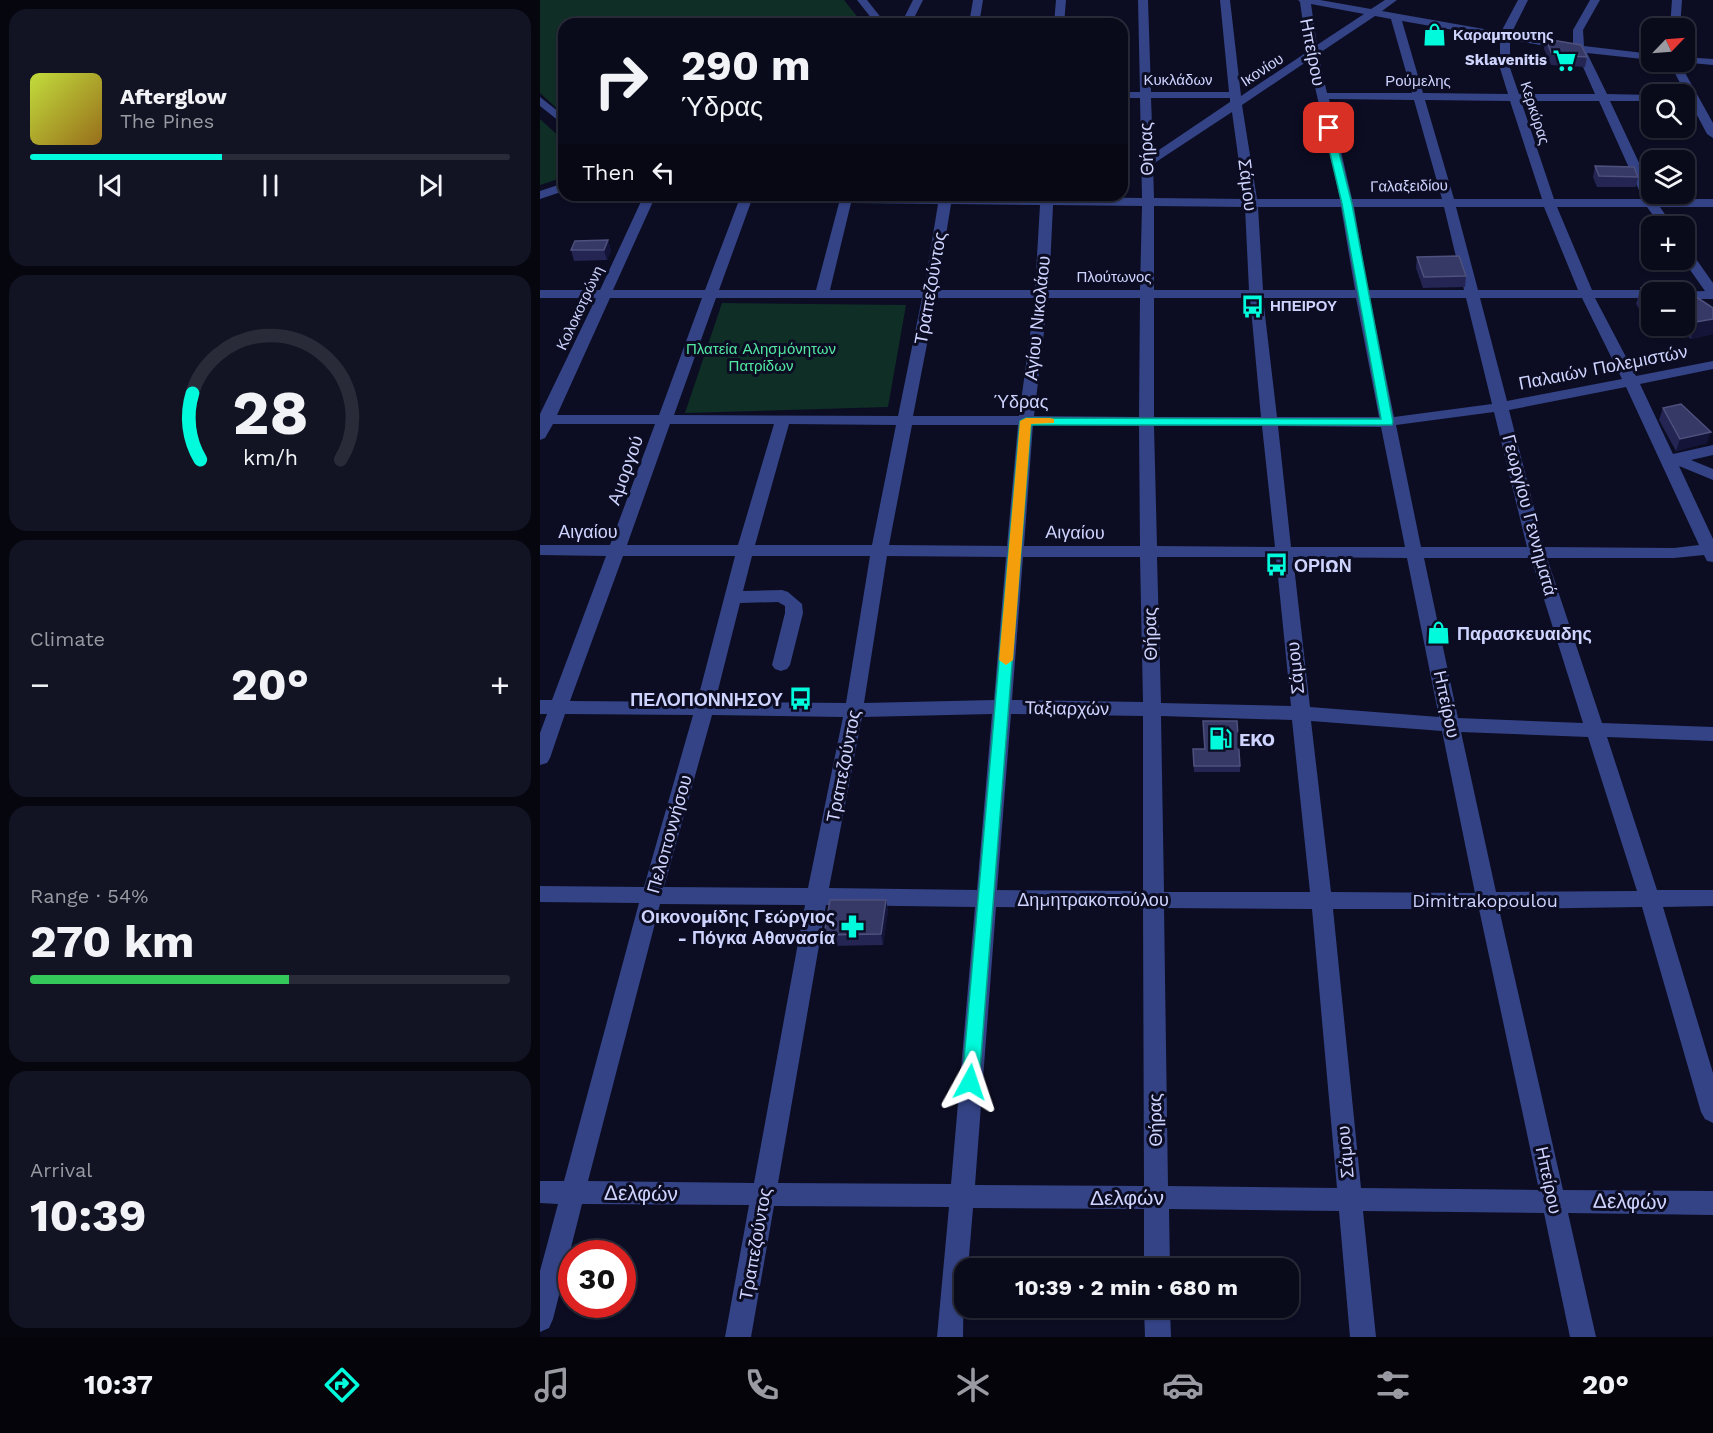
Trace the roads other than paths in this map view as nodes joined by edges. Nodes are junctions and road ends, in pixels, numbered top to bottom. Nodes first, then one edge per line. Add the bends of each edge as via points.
1 (862, 0) edge
2 (918, 0) edge
3 (978, 0) edge
4 (1061, 0) edge
5 (1143, 0) edge
6 (1225, 0) edge
7 (1304, 0) edge
8 (1392, 0) edge
9 (1523, 0) edge
10 (1595, 0) edge
11 (1677, 0) edge
12 (1375, 13) junction
13 (1396, 16) junction
14 (876, 18) edge
15 (909, 18) edge
16 (975, 18) edge
17 (1060, 18) edge
18 (1676, 18) edge
19 (1503, 36) junction
20 (1582, 49) junction
21 (1313, 54) junction
22 (1641, 56) edge
23 (1695, 61) edge
24 (1713, 62) edge
25 (1128, 95) edge
26 (1145, 95) junction
27 (1322, 96) junction
28 (1419, 96) junction
29 (1514, 97) junction
30 (1605, 98) junction
31 (1641, 98) edge
32 (1695, 99) edge
33 (540, 100) edge
34 (1235, 100) junction
35 (558, 116) edge
36 (1713, 134) edge
37 (1147, 163) junction
38 (1641, 182) edge
39 (558, 189) edge
40 (540, 195) edge
41 (647, 201) edge
42 (745, 201) edge
43 (846, 201) edge
44 (945, 201) edge
45 (1046, 201) edge
46 (1122, 201) edge
47 (1148, 202) junction
48 (1449, 202) junction
49 (1251, 203) junction
50 (1549, 203) junction
51 (1641, 203) edge
52 (1695, 203) edge
53 (1713, 203) edge
54 (1347, 204) junction
55 (1695, 268) edge
56 (1586, 292) junction
57 (711, 293) junction
58 (930, 293) junction
59 (1471, 293) junction
60 (540, 294) edge
61 (604, 294) junction
62 (822, 294) junction
63 (1042, 294) junction
64 (1149, 294) junction
65 (1256, 294) junction
66 (1362, 294) junction
67 (1641, 294) edge
68 (1713, 294) edge
69 (1695, 295) edge
70 (1713, 365) edge
71 (1632, 383) junction
72 (1501, 407) junction
73 (544, 419) edge
74 (665, 419) junction
75 (783, 419) junction
76 (904, 419) junction
77 (1026, 421) junction
78 (1146, 421) junction
79 (1269, 421) junction
80 (1388, 422) junction
81 (540, 435) edge
82 (1713, 450) edge
83 (1672, 460) junction
84 (1713, 475) edge
85 (540, 550) edge
86 (616, 551) junction
87 (745, 551) junction
88 (1016, 551) junction
89 (879, 552) junction
90 (1414, 552) junction
91 (1537, 552) junction
92 (1712, 552) edge
93 (1148, 553) junction
94 (1283, 554) junction
95 (733, 597) junction
96 (781, 665) dead end
97 (540, 707) edge
98 (559, 707) junction
99 (705, 707) junction
100 (1001, 707) junction
101 (1152, 709) junction
102 (854, 710) junction
103 (1300, 713) junction
104 (1451, 725) junction
105 (1594, 729) junction
106 (1713, 734) edge
107 (540, 759) edge
108 (540, 894) edge
109 (652, 894) junction
110 (817, 897) junction
111 (1648, 898) junction
112 (1713, 898) edge
113 (985, 899) junction
114 (1321, 899) junction
115 (1153, 900) junction
116 (1487, 900) junction
117 (1713, 1112) edge
118 (574, 1191) junction
119 (540, 1192) edge
120 (764, 1195) junction
121 (962, 1196) junction
122 (1156, 1197) junction
123 (1349, 1198) junction
124 (1554, 1200) junction
125 (1713, 1203) edge
126 (1157, 1258) edge
127 (1157, 1318) edge
128 (540, 1319) edge
129 (738, 1337) edge
130 (950, 1337) edge
131 (1158, 1337) edge
132 (1363, 1337) edge
133 (1583, 1337) edge

1 - 14 street
2 - 15 street
3 - 16 street
4 - 17 street
5 - 26 street, Θήρας
6 - 34 street, Σάμου
7 - 12 street
7 - 21 street, Ηπείρου
8 - 12 street, Ικονίου
9 - 19 street
10 - 20 street via 1576,37
11 - 18 street
12 - 13 street
12 - 21 street, Ικονίου
13 - 19 street
13 - 28 street, Γεωργίου Γεννηματά
19 - 20 street
19 - 29 street, Κερκύρας via 1505,68
20 - 22 street
20 - 30 street
21 - 27 street, Ηπείρου
21 - 34 street, Ικονίου
23 - 24 street
25 - 26 street, Κυκλάδων
26 - 34 street, Κυκλάδων
26 - 37 street, Θήρας
27 - 28 street, Ρούμελης
27 - 54 street, Ηπείρου
28 - 29 street, Ρούμελης
28 - 48 street, Γεωργίου Γεννηματά
29 - 30 street, Ρούμελης
29 - 50 street, Κερκύρας
30 - 31 street, Ρούμελης
30 - 38 street
32 - 36 street
33 - 35 street
34 - 37 street, Ικονίου
34 - 49 street, Σάμου
37 - 47 street, Θήρας
39 - 40 street
41 - 61 street, Κολοκοτρώνη
42 - 57 street, Αμοργού
43 - 62 street
44 - 58 street, Τραπεζούντος
45 - 63 street, Αγίου Νικολάου
46 - 47 street, Γαλαξειδίου
47 - 49 street, Γαλαξειδίου
47 - 64 street, Θήρας
48 - 50 street, Γαλαξειδίου
48 - 54 street, Γαλαξειδίου
48 - 59 street, Γεωργίου Γεννηματά
49 - 54 street, Γαλαξειδίου
49 - 65 street, Σάμου
50 - 51 street, Γαλαξειδίου
50 - 56 street, Κερκύρας
52 - 53 street, Γαλαξειδίου
54 - 66 street, Ηπείρου
55 - 68 street
56 - 59 street, Πλούτωνος
56 - 67 street, Πλούτωνος
56 - 71 street, Κερκύρας
57 - 61 street, Πλούτωνος
57 - 62 street, Πλούτωνος
57 - 74 street, Αμοργού
58 - 62 street, Πλούτωνος
58 - 63 street, Πλούτωνος
58 - 76 street, Τραπεζούντος
59 - 66 street, Πλούτωνος
59 - 72 street, Γεωργίου Γεννηματά
60 - 61 street, Πλούτωνος
61 - 73 street, Κολοκοτρώνη
63 - 64 street, Πλούτωνος
63 - 77 street, Αγίου Νικολάου
64 - 65 street, Πλούτωνος
64 - 78 street, Θήρας
65 - 66 street, Πλούτωνος
65 - 79 street, Σάμου
66 - 80 street, Ηπείρου
68 - 69 street
70 - 71 street, Παλαιών Πολεμιστών
71 - 72 street, Παλαιών Πολεμιστών
71 - 83 street, Κερκύρας
72 - 80 street, Ύδρας
72 - 91 street, Γεωργίου Γεννηματά
73 - 74 street, Ύδρας
73 - 81 street, Κολοκοτρώνη
74 - 75 street, Ύδρας
74 - 86 street, Αμοργού
75 - 76 street, Ύδρας
75 - 87 street, Πελοποννήσου
76 - 77 street, Ύδρας
76 - 89 street, Τραπεζούντος
77 - 78 street, Ύδρας
77 - 88 street, Αγίου Νικολάου
78 - 79 street, Ύδρας
78 - 93 street, Θήρας
79 - 80 street, Ύδρας
79 - 94 street, Σάμου
80 - 90 street, Ηπείρου
82 - 83 street
83 - 84 street
83 - 92 street, Κερκύρας
85 - 86 street, Αιγαίου
86 - 87 street, Αιγαίου
86 - 98 street, Αμοργού
87 - 89 street, Αιγαίου
87 - 95 street, Πελοποννήσου
88 - 89 street, Αιγαίου
88 - 93 street, Αιγαίου
88 - 100 street, Αγίου Νικολάου
89 - 102 street, Τραπεζούντος
90 - 91 street, Αιγαίου
90 - 94 street, Αιγαίου
90 - 104 street, Ηπείρου
91 - 92 street, Αιγαίου
91 - 105 street, Γεωργίου Γεννηματά
93 - 94 street, Αιγαίου
93 - 101 street, Θήρας
94 - 103 street, Σάμου
95 - 96 street via 782,596 793,604
95 - 99 street, Πελοποννήσου
97 - 98 street, Ταξιαρχών
98 - 99 street, Ταξιαρχών
98 - 107 street, Αμοργού
99 - 102 street, Ταξιαρχών
99 - 109 street, Πελοποννήσου
100 - 101 street, Ταξιαρχών
100 - 102 street, Ταξιαρχών
100 - 113 street, Αγίου Νικολάου
101 - 103 street, Ταξιαρχών
101 - 115 street, Θήρας
102 - 110 street, Τραπεζούντος
103 - 104 street, Ταξιαρχών
103 - 114 street, Σάμου
104 - 105 street, Ταξιαρχών
104 - 116 street, Ηπείρου
105 - 106 street, Ταξιαρχών
105 - 111 street, Γεωργίου Γεννηματά
108 - 109 street, Δημητρακοπούλου
109 - 110 street, Δημητρακοπούλου
109 - 118 street, Πελοποννήσου
110 - 113 street, Δημητρακοπούλου
110 - 120 street, Τραπεζούντος
111 - 112 street, Dimitrakopoulou
111 - 116 street, Dimitrakopoulou
111 - 117 street, Γεωργίου Γεννηματά
113 - 115 street, Δημητρακοπούλου
113 - 121 street, Αγίου Νικολάου
114 - 115 street, Δημητρακοπούλου
114 - 116 street, Dimitrakopoulou
114 - 123 street, Σάμου
115 - 122 street, Θήρας
116 - 124 street, Ηπείρου
118 - 119 street, Δελφών
118 - 120 street, Δελφών
118 - 128 street, Πελοποννήσου
120 - 121 street, Δελφών
120 - 129 street, Τραπεζούντος
121 - 122 street, Δελφών
121 - 130 street, Αγίου Νικολάου
122 - 123 street, Δελφών
122 - 126 street, Θήρας
123 - 124 street, Δελφών
123 - 132 street, Σάμου
124 - 125 street, Δελφών
124 - 133 street, Ηπείρου
127 - 131 street

